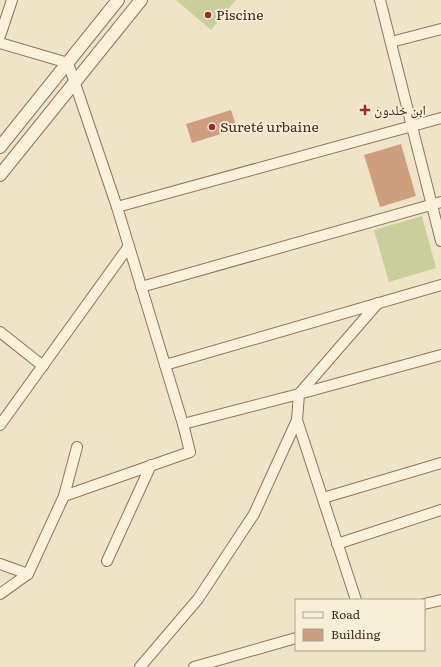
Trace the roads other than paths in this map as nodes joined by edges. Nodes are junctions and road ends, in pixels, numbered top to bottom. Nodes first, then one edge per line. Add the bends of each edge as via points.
1 (12, 0) edge
2 (118, 0) edge
3 (141, 0) edge
4 (380, 0) edge
5 (441, 29) edge
6 (0, 36) edge
7 (391, 42) junction
8 (0, 43) edge
9 (68, 63) junction
10 (75, 82) junction
11 (441, 118) edge
12 (412, 126) junction
13 (0, 147) edge
14 (0, 175) edge
15 (436, 204) edge
16 (117, 207) junction
17 (441, 241) edge
18 (129, 246) junction
19 (441, 285) edge
20 (141, 287) junction
21 (378, 303) junction
22 (0, 332) edge
23 (441, 355) edge
24 (165, 364) junction
25 (43, 366) junction
26 (299, 394) junction
27 (297, 420) junction
28 (183, 424) junction
29 (0, 425) edge
30 (77, 447) dead end
31 (441, 463) edge
32 (151, 465) junction
33 (64, 496) junction
34 (323, 498) junction
35 (441, 510) edge
36 (337, 544) junction
37 (107, 561) dead end
38 (0, 564) edge
39 (28, 574) junction
40 (0, 594) edge
41 (356, 599) edge
42 (441, 600) edge
43 (425, 604) edge
44 (295, 638) edge
45 (140, 667) edge
46 (194, 667) edge

1 - 6 street
2 - 9 street
3 - 10 street
4 - 7 street
5 - 7 street
7 - 12 street
8 - 9 street
9 - 10 street
9 - 13 street
10 - 14 street
10 - 16 street
11 - 12 street
12 - 15 street
12 - 16 street
15 - 17 street
15 - 20 street
16 - 18 street
18 - 20 street
18 - 25 street
19 - 21 street
20 - 24 street
21 - 24 street
21 - 26 street
22 - 25 street
23 - 26 street
24 - 28 street
25 - 29 street
26 - 27 street
26 - 28 street
27 - 34 street
27 - 45 street via 254,514 198,599
28 - 32 street via 190,452
30 - 33 street
31 - 34 street
32 - 33 street
32 - 37 street
33 - 39 street
34 - 36 street
35 - 36 street
36 - 41 street
38 - 39 street
39 - 40 street
42 - 43 street
44 - 46 street

